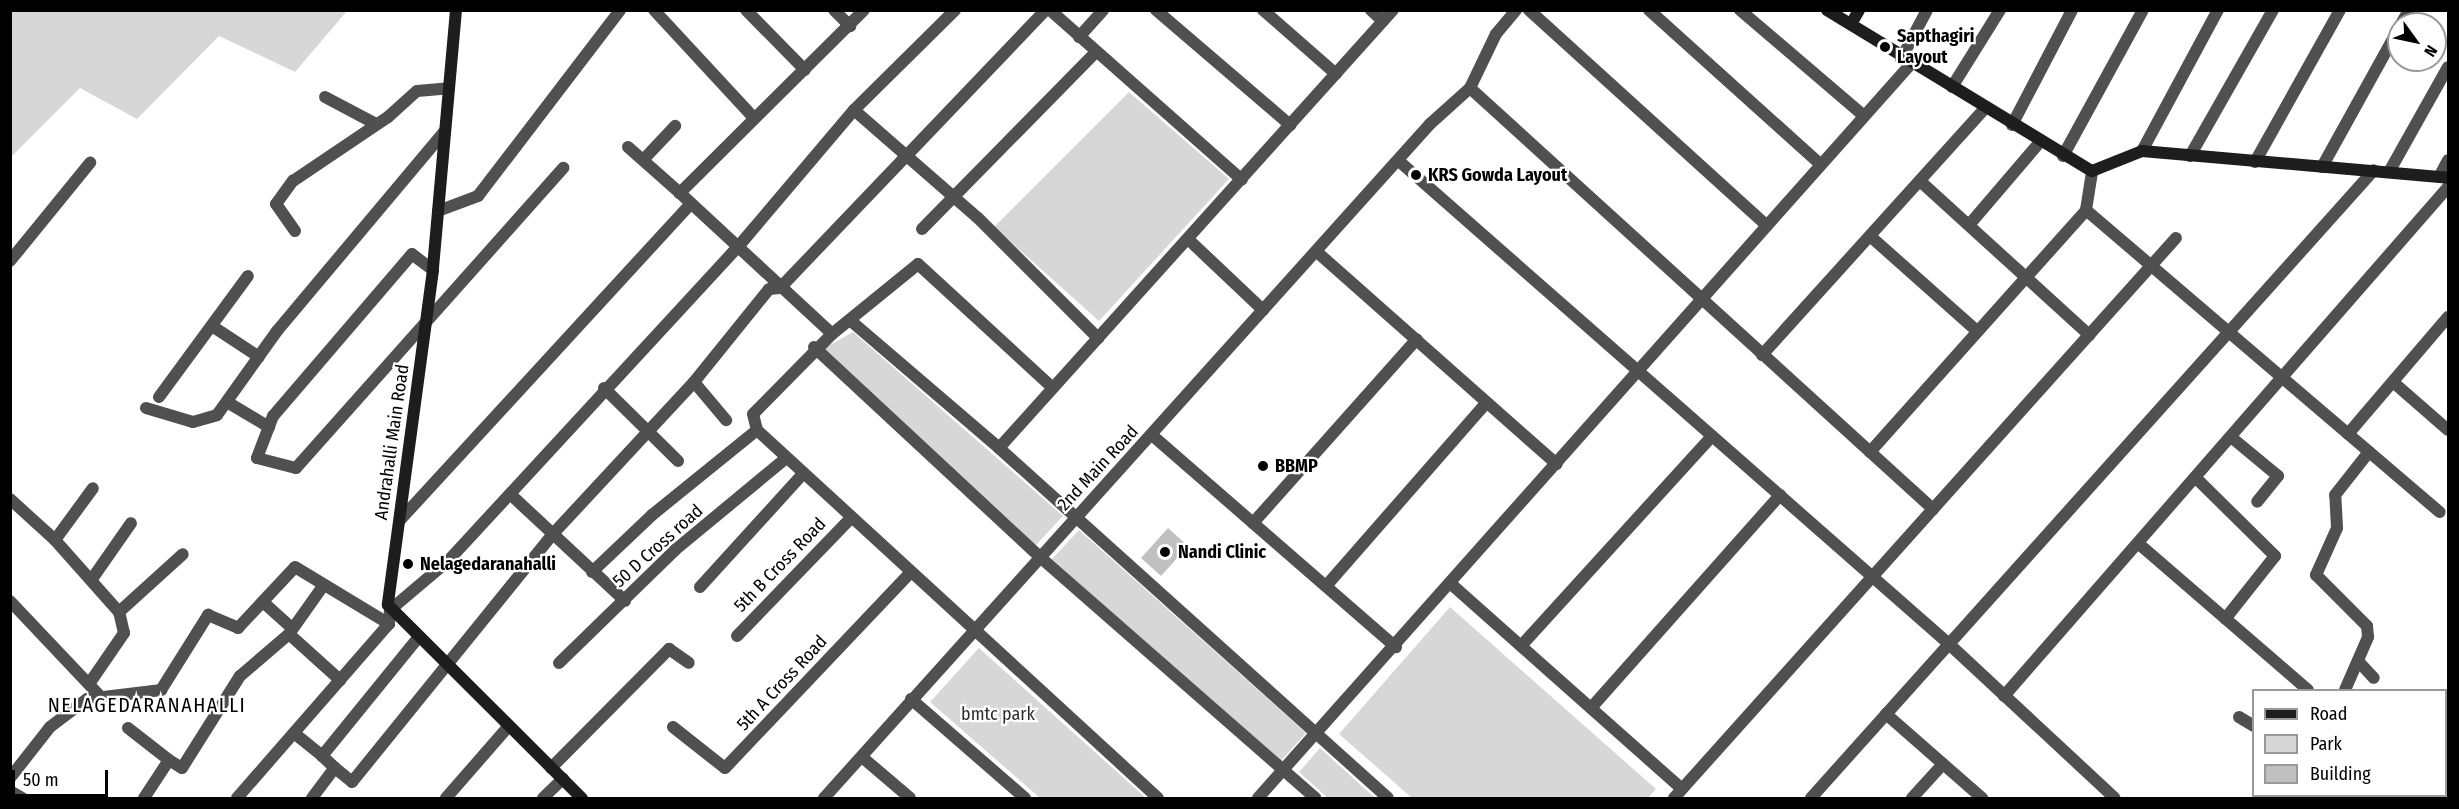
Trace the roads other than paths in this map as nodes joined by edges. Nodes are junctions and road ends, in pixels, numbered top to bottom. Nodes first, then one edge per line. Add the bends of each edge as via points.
1 (456, 10) edge
2 (620, 10) edge
3 (654, 10) edge
4 (746, 10) edge
5 (834, 10) edge
6 (864, 10) edge
7 (955, 10) edge
8 (1048, 10) edge
9 (1103, 10) edge
10 (1156, 10) edge
11 (1263, 10) edge
12 (1371, 10) edge
13 (1393, 10) edge
14 (1516, 10) edge
15 (1529, 10) edge
16 (1649, 10) edge
17 (1740, 10) edge
18 (1827, 10) edge
19 (1859, 10) edge
20 (1927, 10) edge
21 (2001, 10) edge
22 (2072, 10) edge
23 (2142, 10) edge
24 (2218, 10) edge
25 (2273, 10) edge
26 (2340, 10) edge
27 (1383, 21) junction
28 (1851, 24) junction
29 (850, 26) junction
30 (1079, 37) junction
31 (2387, 50) edge
32 (1096, 52) junction
33 (1906, 62) junction
34 (2448, 67) edge
35 (805, 70) junction
36 (1336, 74) junction
37 (1952, 87) junction
38 (449, 88) junction
39 (1470, 88) junction
40 (325, 97) dead end
41 (1985, 108) junction
42 (854, 110) junction
43 (1864, 116) junction
44 (754, 118) junction
45 (376, 124) junction
46 (1290, 125) junction
47 (2012, 125) junction
48 (675, 126) dead end
49 (445, 131) junction
50 (2040, 142) junction
51 (628, 147) dead end
52 (2142, 151) junction
53 (904, 153) junction
54 (2063, 156) junction
55 (2190, 156) junction
56 (643, 160) junction
57 (2448, 160) edge
58 (1400, 162) junction
59 (2255, 162) junction
60 (90, 163) dead end
61 (1820, 164) junction
62 (2322, 167) junction
63 (563, 168) dead end
64 (2374, 170) junction
65 (2092, 171) junction
66 (2389, 172) junction
67 (2444, 178) edge
68 (1242, 180) junction
69 (1920, 181) junction
70 (2448, 187) edge
71 (680, 193) junction
72 (953, 196) junction
73 (691, 204) junction
74 (2086, 210) junction
75 (438, 211) junction
76 (1969, 225) junction
77 (1767, 226) junction
78 (922, 230) dead end
79 (295, 231) dead end
80 (1870, 236) junction
81 (2176, 238) dead end
82 (1188, 240) junction
83 (737, 248) junction
84 (1317, 252) junction
85 (10, 261) edge
86 (2149, 268) junction
87 (434, 270) junction
88 (248, 276) dead end
89 (2026, 277) junction
90 (780, 288) junction
91 (1701, 300) junction
92 (1263, 310) junction
93 (426, 319) junction
94 (851, 321) junction
95 (2447, 323) edge
96 (212, 326) junction
97 (1977, 331) junction
98 (2228, 333) junction
99 (832, 334) junction
100 (2089, 335) junction
101 (1098, 338) junction
102 (1417, 339) junction
103 (814, 347) junction
104 (1762, 355) junction
105 (259, 357) junction
106 (1638, 371) junction
107 (2282, 379) junction
108 (694, 382) junction
109 (2393, 382) junction
110 (604, 388) junction
111 (1053, 388) junction
112 (159, 397) dead end
113 (227, 402) junction
114 (1487, 402) junction
115 (146, 408) dead end
116 (726, 420) dead end
117 (268, 427) junction
118 (757, 430) junction
119 (2448, 430) edge
120 (648, 431) junction
121 (2348, 434) junction
122 (1153, 436) junction
123 (1712, 436) junction
124 (2231, 437) junction
125 (999, 448) junction
126 (1870, 452) junction
127 (2369, 452) junction
128 (785, 459) junction
129 (678, 461) dead end
130 (1557, 464) junction
131 (803, 474) junction
132 (2196, 478) junction
133 (93, 488) dead end
134 (510, 494) junction
135 (1780, 495) junction
136 (10, 500) edge
137 (2257, 502) dead end
138 (1933, 509) junction
139 (2439, 512) dead end
140 (1075, 518) junction
141 (850, 519) junction
142 (400, 520) junction
143 (131, 522) dead end
144 (1253, 523) junction
145 (551, 536) junction
146 (55, 540) junction
147 (2139, 544) junction
148 (183, 554) dead end
149 (1040, 557) junction
150 (592, 572) junction
151 (910, 573) junction
152 (1872, 577) junction
153 (92, 579) junction
154 (1450, 583) junction
155 (323, 586) junction
156 (1326, 586) junction
157 (700, 587) dead end
158 (625, 601) junction
159 (263, 602) junction
160 (12, 606) edge
161 (390, 610) junction
162 (119, 612) junction
163 (2225, 619) junction
164 (389, 624) junction
165 (290, 631) junction
166 (973, 632) junction
167 (737, 636) dead end
168 (418, 638) junction
169 (1949, 644) junction
170 (1521, 646) junction
171 (1396, 647) junction
172 (2358, 661) junction
173 (559, 663) dead end
174 (689, 663) dead end
175 (444, 664) junction
176 (2374, 678) dead end
177 (340, 680) junction
178 (89, 684) junction
179 (2307, 689) edge
180 (2345, 689) edge
181 (99, 695) junction
182 (2004, 696) junction
183 (911, 699) junction
184 (1591, 708) junction
185 (1886, 714) junction
186 (2239, 717) dead end
187 (2252, 725) edge
188 (508, 727) junction
189 (673, 727) dead end
190 (128, 728) dead end
191 (294, 733) junction
192 (1316, 734) junction
193 (322, 756) junction
194 (862, 757) junction
195 (169, 760) junction
196 (1943, 764) junction
197 (335, 768) junction
198 (551, 768) junction
199 (1283, 770) junction
200 (10, 778) edge
201 (563, 779) junction
202 (10, 791) edge
203 (1678, 794) edge
204 (22, 798) edge
205 (144, 798) edge
206 (237, 798) edge
207 (312, 798) edge
208 (446, 798) edge
209 (543, 798) edge
210 (582, 798) edge
211 (824, 798) edge
212 (910, 798) edge
213 (1025, 798) edge
214 (1158, 798) edge
215 (1258, 798) edge
216 (1315, 798) edge
217 (1388, 798) edge
218 (1811, 798) edge
219 (1912, 798) edge
220 (1982, 798) edge
221 (2115, 798) edge

1 - 38 main road, Andrahalli Main Road
2 - 75 street via 478,196
3 - 44 street
4 - 35 street
5 - 29 street
6 - 29 street
7 - 42 street
8 - 30 street
8 - 53 street
9 - 30 street
10 - 46 street
11 - 36 street
12 - 27 street
13 - 27 street
14 - 39 street via 1496,34
15 - 77 street
16 - 61 street
17 - 43 street
18 - 28 main road
19 - 28 main road
20 - 33 street
21 - 37 street
22 - 47 street
23 - 54 street
24 - 52 street
25 - 55 street
26 - 59 street
27 - 36 street
28 - 33 main road
29 - 35 street
30 - 32 street
31 - 62 street
32 - 68 street
32 - 72 street
33 - 37 main road
33 - 43 street
34 - 66 street
35 - 44 street
36 - 46 street
37 - 41 main road
38 - 45 street via 417,90
38 - 49 main road, Andrahalli Main Road
39 - 58 street, 2nd Main Road via 1430,124
39 - 91 street
40 - 45 street
41 - 47 main road
41 - 69 street
42 - 53 street
42 - 83 street
43 - 61 street
44 - 71 street
45 - 79 street via 311,165 279,196 278,213
46 - 68 street
47 - 50 main road
48 - 56 street
49 - 75 main road, Andrahalli Main Road
49 - 105 street
50 - 54 main road
50 - 76 street
51 - 56 street
52 - 55 main road
52 - 65 main road
53 - 72 street
53 - 90 street
54 - 65 main road
55 - 59 main road
56 - 71 street
57 - 67 street
58 - 84 street, 2nd Main Road
58 - 106 street
59 - 62 main road
60 - 85 street
61 - 77 street
62 - 64 main road
63 - 93 street
64 - 66 main road
64 - 98 street
65 - 74 street
66 - 67 main road
68 - 82 street
69 - 76 street
69 - 80 street
70 - 107 street
71 - 73 street
72 - 78 street
72 - 101 street
73 - 83 street
73 - 142 street
74 - 86 street
74 - 89 street
75 - 87 main road, Andrahalli Main Road
76 - 89 street
77 - 91 street
80 - 97 street
80 - 104 street
81 - 86 street
82 - 92 street
82 - 101 street
83 - 90 street
83 - 110 street
84 - 92 street, 2nd Main Road
84 - 102 street
86 - 98 street
86 - 100 street
87 - 93 main road, Andrahalli Main Road
87 - 117 street via 412,254 273,416
88 - 96 street
89 - 97 street
89 - 100 street
90 - 99 street
90 - 108 street via 770,289
91 - 104 street
91 - 106 street
92 - 122 street, 2nd Main Road
93 - 117 street via 296,468 257,458
93 - 142 main road, Andrahalli Main Road
94 - 99 street
94 - 111 street via 918,264
94 - 125 street
95 - 109 street
96 - 105 street
96 - 112 street
97 - 126 street
98 - 107 street
98 - 169 street
99 - 103 street
100 - 138 street
101 - 111 street
102 - 114 street
102 - 144 street
103 - 118 street via 753,414
103 - 149 street
104 - 126 street
105 - 113 street
106 - 123 street
106 - 130 street
107 - 121 street
107 - 124 street
108 - 116 street
108 - 120 street
109 - 119 street
109 - 121 street
110 - 120 street
110 - 134 street
111 - 125 street
113 - 115 street via 217,415 193,422
113 - 117 street
114 - 130 street
114 - 156 street
118 - 128 street
118 - 150 street via 652,515
120 - 129 street
120 - 145 street
121 - 127 street
122 - 140 street, 2nd Main Road
122 - 144 street
123 - 135 street
123 - 170 street
124 - 132 street
124 - 137 street via 2278,476
125 - 140 street
126 - 138 street
127 - 139 street
127 - 172 street via 2335,495 2337,528 2316,575 2367,626
128 - 131 street
128 - 158 street, 50 D Cross road via 675,550
130 - 154 street
131 - 141 street
131 - 157 street
132 - 147 street
132 - 163 street via 2275,556
133 - 146 street
134 - 145 street
134 - 161 street via 448,561
135 - 152 street
135 - 184 street
136 - 146 street
138 - 152 street
140 - 149 street, 2nd Main Road
140 - 192 street
141 - 151 street
141 - 167 street, 5th B Cross Road
142 - 161 main road, Andrahalli Main Road
143 - 153 street
144 - 156 street
145 - 150 street
145 - 175 street
146 - 153 street
147 - 163 street
147 - 182 street
148 - 162 street
149 - 166 street, 2nd Main Road
149 - 199 street
150 - 158 street
151 - 166 street
151 - 189 street, 5th A Cross Road via 725,768
152 - 169 street
152 - 203 street
153 - 162 street
154 - 170 street
154 - 171 street
155 - 159 street via 295,567
155 - 164 street
155 - 165 street
156 - 171 street
158 - 173 street, 50 D Cross road
159 - 165 street
159 - 181 street via 238,628 208,615 161,690
160 - 178 street
161 - 164 street
161 - 168 main road
162 - 178 street via 124,633
163 - 179 street
164 - 177 street
165 - 177 street
165 - 195 street via 240,676 182,768
166 - 183 street, 2nd Main Road
166 - 214 street
168 - 175 main road
168 - 193 street
169 - 182 street
169 - 185 street
170 - 184 street
171 - 192 street
172 - 176 street
172 - 180 street
174 - 198 street via 669,649
175 - 188 main road
175 - 197 street via 352,782
177 - 191 street
178 - 181 street
181 - 200 street via 50,727
182 - 221 street
183 - 194 street, 2nd Main Road
183 - 213 street
184 - 203 street
185 - 196 street
185 - 218 street
186 - 187 street
188 - 198 main road
188 - 208 street
190 - 195 street
191 - 193 street
191 - 206 street
192 - 199 street
192 - 217 street
193 - 197 street
194 - 211 street, 2nd Main Road
194 - 212 street
195 - 205 street
196 - 219 street
196 - 220 street
197 - 207 street
198 - 201 main road
199 - 215 street
199 - 216 street
201 - 209 street
201 - 210 main road
202 - 204 street

